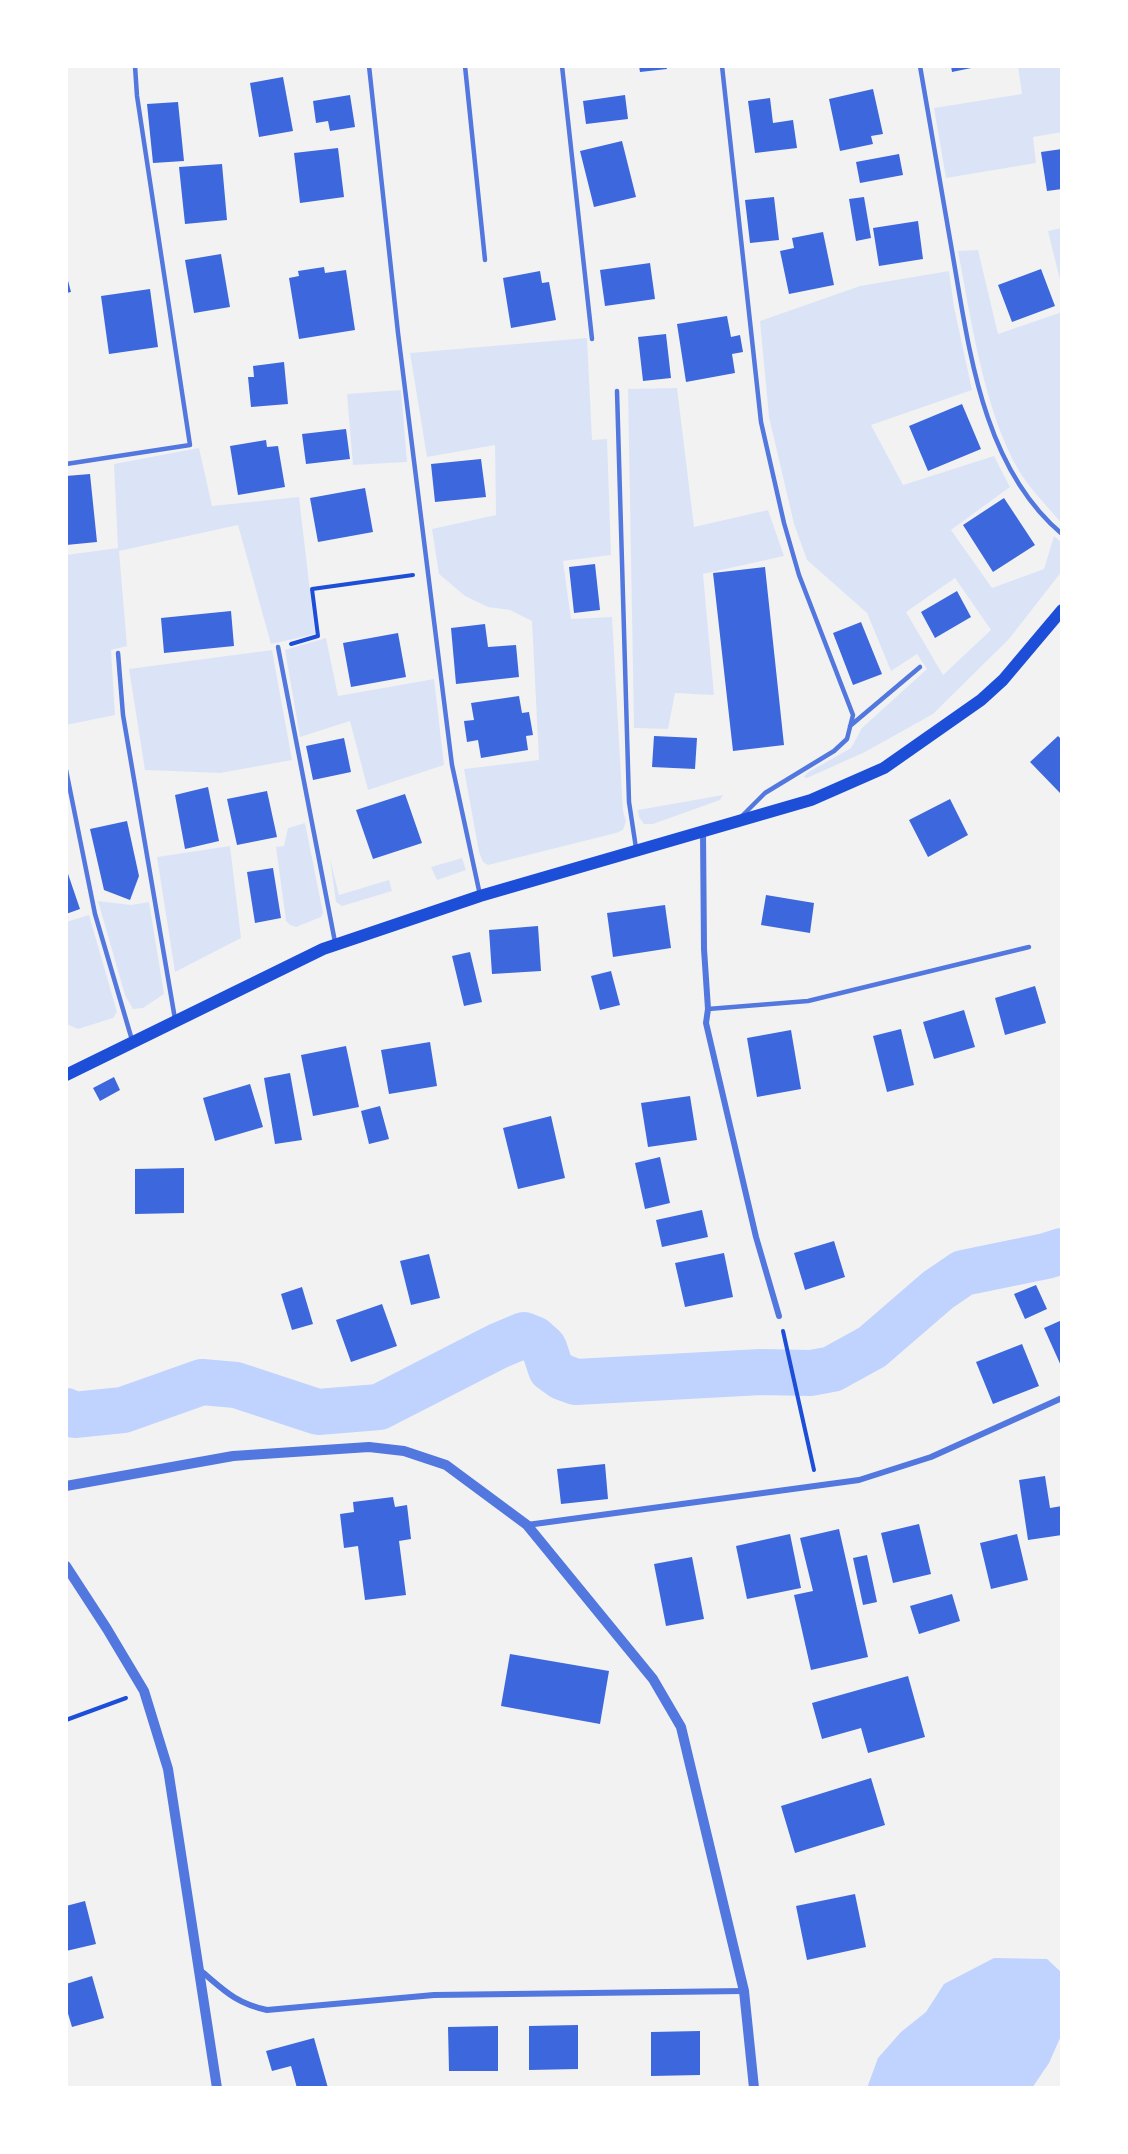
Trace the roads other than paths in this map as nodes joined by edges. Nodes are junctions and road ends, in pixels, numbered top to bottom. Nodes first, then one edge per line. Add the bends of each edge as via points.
1 (135, 66) edge
2 (369, 66) edge
3 (465, 66) edge
4 (562, 66) edge
5 (722, 66) edge
6 (920, 66) edge
7 (485, 260) dead end
8 (592, 339) dead end
9 (617, 391) dead end
10 (66, 464) edge
11 (1062, 534) edge
12 (1062, 610) edge
13 (279, 648) road end
14 (118, 653) dead end
15 (920, 667) dead end
16 (850, 726) junction
17 (66, 770) edge
18 (736, 822) junction
19 (703, 832) junction
20 (637, 851) junction
21 (480, 896) junction
22 (335, 945) junction
23 (1029, 947) dead end
24 (708, 1009) junction
25 (176, 1022) junction
26 (133, 1042) junction
27 (66, 1075) edge
28 (779, 1316) road end
29 (1062, 1398) edge
30 (66, 1486) edge
31 (527, 1525) junction
32 (66, 1566) edge
33 (199, 1969) junction
34 (744, 1990) junction
35 (217, 2088) edge
36 (754, 2088) edge

1 - 10 lane via 190,445
2 - 21 lane via 452,765
3 - 7 lane
4 - 8 lane
5 - 16 lane via 761,422 799,575 853,715
6 - 11 lane via 960,305 978,384 1014,480
9 - 20 lane via 629,802
12 - 18 main road via 981,700 884,768 812,800
13 - 22 lane
14 - 25 lane via 125,726
15 - 16 lane
16 - 18 lane via 847,739 834,751 765,793
17 - 26 lane via 95,914
18 - 19 main road
19 - 20 main road
19 - 24 street
20 - 21 main road
21 - 22 main road
22 - 25 main road
23 - 24 lane via 808,1001
24 - 28 street via 706,1023 753,1226
25 - 26 main road
26 - 27 main road
29 - 31 street via 931,1457 859,1480
30 - 31 street via 233,1456 369,1447 404,1451 446,1465
31 - 34 street via 653,1679 681,1727
32 - 33 street via 144,1692 168,1769
33 - 34 street via 230,1996 267,2010 434,1995
33 - 35 street
34 - 36 street

